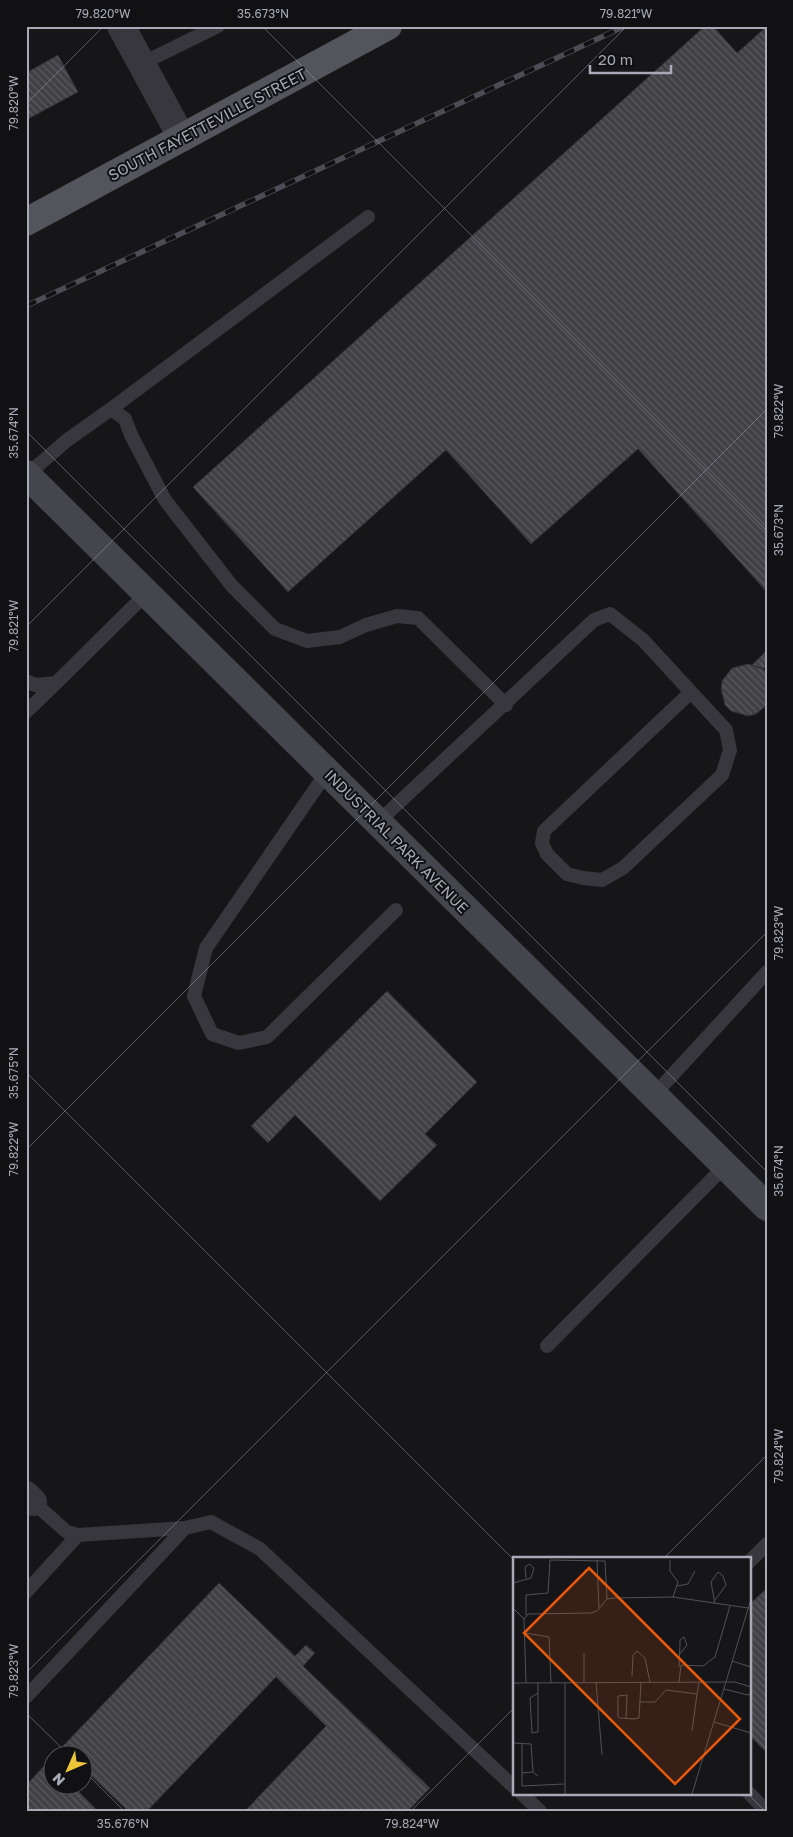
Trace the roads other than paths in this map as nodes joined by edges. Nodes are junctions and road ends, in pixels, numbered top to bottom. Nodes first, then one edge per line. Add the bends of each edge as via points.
1 (121, 26) edge
2 (218, 26) edge
3 (388, 26) edge
4 (141, 64) junction
5 (182, 138) junction
6 (368, 218) dead end
7 (26, 222) edge
8 (111, 409) junction
9 (27, 475) edge
10 (147, 593) junction
11 (26, 681) edge
12 (56, 683) junction
13 (691, 692) junction
14 (506, 705) junction
15 (26, 712) edge
16 (327, 772) junction
17 (378, 822) junction
18 (396, 910) dead end
19 (767, 972) edge
20 (654, 1095) junction
21 (725, 1166) junction
22 (767, 1207) edge
23 (547, 1346) dead end
24 (30, 1498) edge
25 (185, 1528) junction
26 (78, 1535) junction
27 (767, 1544) edge
28 (750, 1561) edge
29 (26, 1592) edge
30 (26, 1697) edge
31 (513, 1785) edge
32 (523, 1794) edge
33 (750, 1794) edge
34 (540, 1811) edge
35 (766, 1811) edge

1 - 4 street
2 - 4 lane
3 - 5 main road, SOUTH FAYETTEVILLE STREET
4 - 5 street
5 - 7 main road, SOUTH FAYETTEVILLE STREET
6 - 8 lane
8 - 9 lane via 66,441
8 - 14 lane via 125,419 164,500 232,586 275,629 307,641 340,637 397,616 418,618
9 - 10 street, INDUSTRIAL PARK AVENUE
10 - 12 lane
10 - 16 street, INDUSTRIAL PARK AVENUE
11 - 12 lane via 35,685
12 - 15 lane
13 - 13 lane via 726,730 730,750 722,775 623,868 602,880 567,874 547,854 542,843 544,831
13 - 14 lane via 643,640 610,614 594,620
14 - 17 lane
16 - 17 street, INDUSTRIAL PARK AVENUE
16 - 18 lane via 206,948 194,996 212,1034 239,1043 267,1037
17 - 20 street, INDUSTRIAL PARK AVENUE
19 - 20 lane
20 - 21 street, INDUSTRIAL PARK AVENUE
21 - 22 street, INDUSTRIAL PARK AVENUE
21 - 23 lane
24 - 26 lane via 67,1532
25 - 26 lane
25 - 30 lane
25 - 31 lane via 211,1522 260,1549
26 - 29 lane
27 - 28 lane
32 - 34 lane
33 - 35 lane

